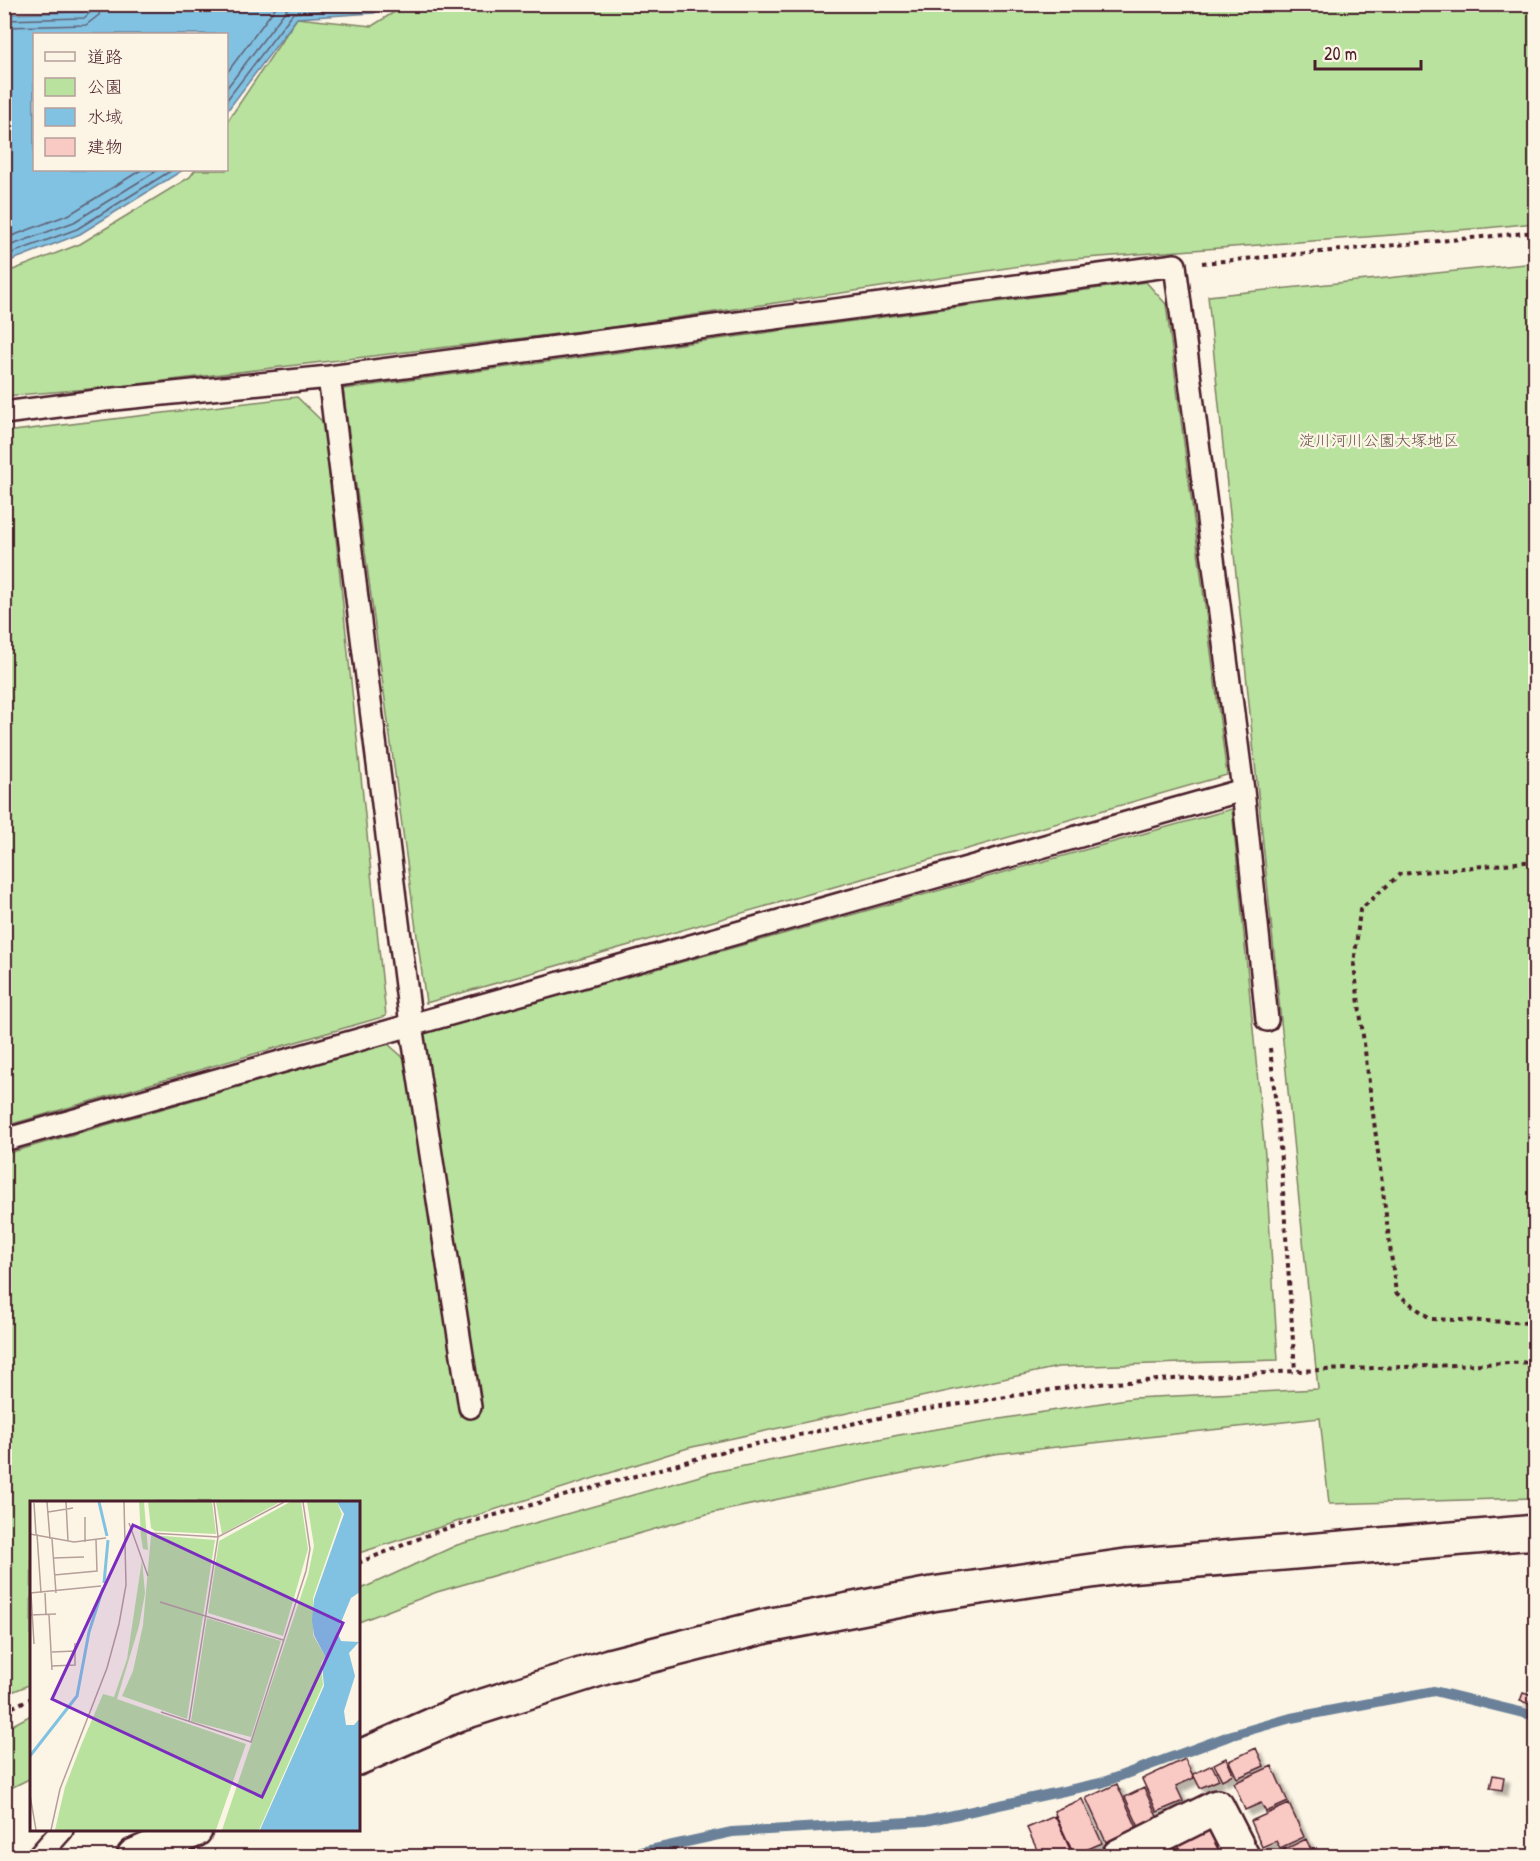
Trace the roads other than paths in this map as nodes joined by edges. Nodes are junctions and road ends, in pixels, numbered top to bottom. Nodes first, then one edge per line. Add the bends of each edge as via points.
1 (329, 377) junction
2 (4, 413) edge
3 (1244, 790) junction
4 (1267, 1020) road end
5 (411, 1025) junction
6 (4, 1140) edge
7 (470, 1407) dead end
8 (1536, 1532) edge
9 (360, 1757) edge
10 (61, 1831) edge
11 (193, 1831) edge
12 (39, 1857) edge
13 (134, 1857) edge
14 (1119, 1857) edge
15 (1242, 1857) edge

1 - 2 lane
1 - 3 lane via 1175,265
1 - 5 lane
3 - 4 lane
3 - 5 lane
5 - 6 lane
5 - 7 lane
8 - 9 street via 1126,1566 920,1596 768,1626 609,1666 458,1714
10 - 12 lane
11 - 13 street
14 - 15 street via 1217,1807

